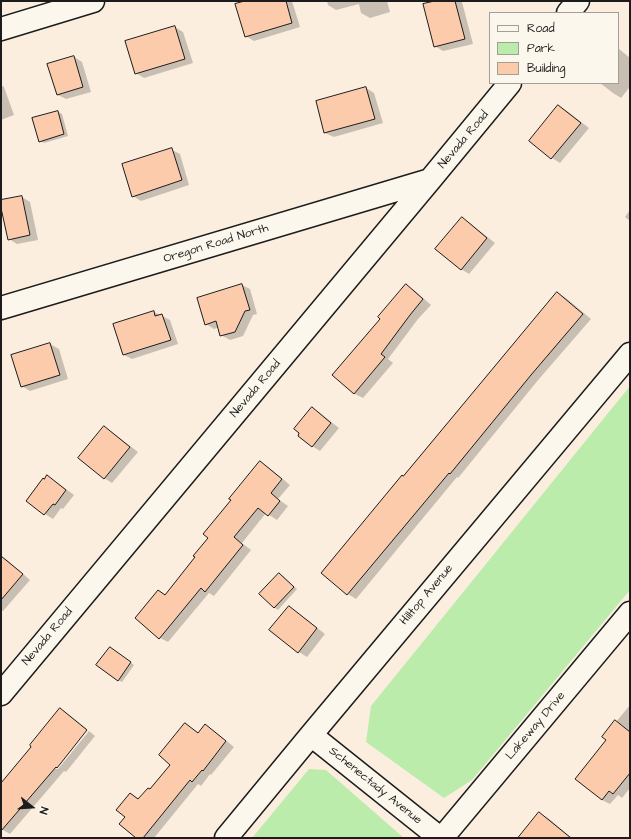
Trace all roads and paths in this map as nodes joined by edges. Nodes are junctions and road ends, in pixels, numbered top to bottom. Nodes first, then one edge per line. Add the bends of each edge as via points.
1 (93, 1) edge
2 (578, 1) edge
3 (569, 12) edge
4 (1, 29) edge
5 (509, 84) edge
6 (430, 180) junction
7 (1, 308) edge
8 (630, 354) edge
9 (630, 613) edge
10 (1, 694) edge
11 (311, 734) junction
12 (226, 838) edge
13 (441, 838) edge

1 - 4 street
2 - 3 street
5 - 6 street, Nevada Road
6 - 7 street, Oregon Road North
6 - 10 street, Nevada Road
8 - 11 street, Hilltop Avenue
9 - 13 street, Lakeway Drive
11 - 12 street, Hilltop Avenue
11 - 13 street, Schenectady Avenue

